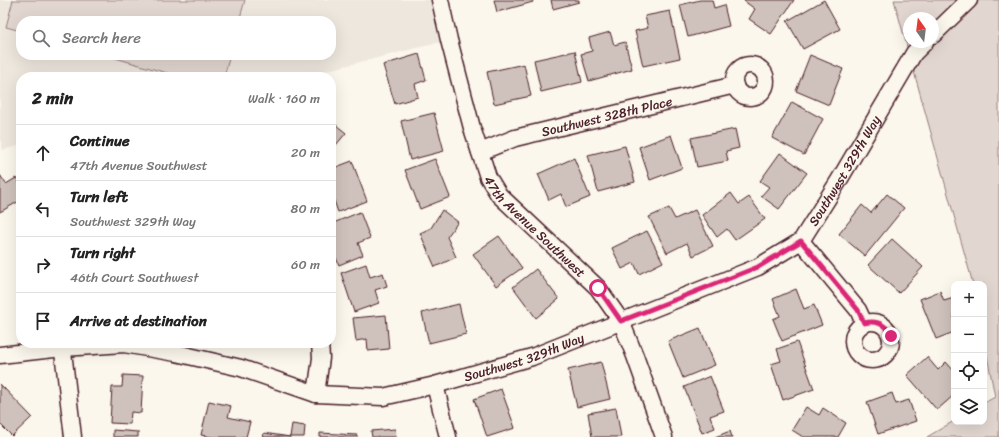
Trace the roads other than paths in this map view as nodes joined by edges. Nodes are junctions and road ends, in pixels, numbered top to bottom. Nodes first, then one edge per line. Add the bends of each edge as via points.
1 (440, 0) edge
2 (969, 0) edge
3 (939, 29) edge
4 (919, 48) edge
5 (735, 85) dead end
6 (480, 152) junction
7 (801, 241) junction
8 (621, 321) junction
9 (864, 323) dead end
10 (43, 348) edge
11 (62, 348) edge
12 (149, 348) edge
13 (320, 348) edge
14 (0, 355) edge
15 (435, 385) junction
16 (316, 394) junction
17 (73, 437) edge
18 (448, 437) edge
19 (664, 437) edge

1 - 6 street, 47th Avenue Southwest via 465,104
2 - 3 street
4 - 7 street, Southwest 329th Way
5 - 6 street, Southwest 328th Place via 515,138
6 - 8 street, 47th Avenue Southwest via 488,177 499,195 598,288
7 - 8 street, Southwest 329th Way via 758,267
7 - 9 street via 858,310
8 - 15 street, Southwest 329th Way via 532,357
8 - 19 street, 47th Avenue Southwest
10 - 14 street, Southwest 329th Way
11 - 17 street
12 - 16 street, Southwest 329th Way via 241,368
13 - 16 street
15 - 16 street, Southwest 329th Way via 383,397
15 - 18 street

